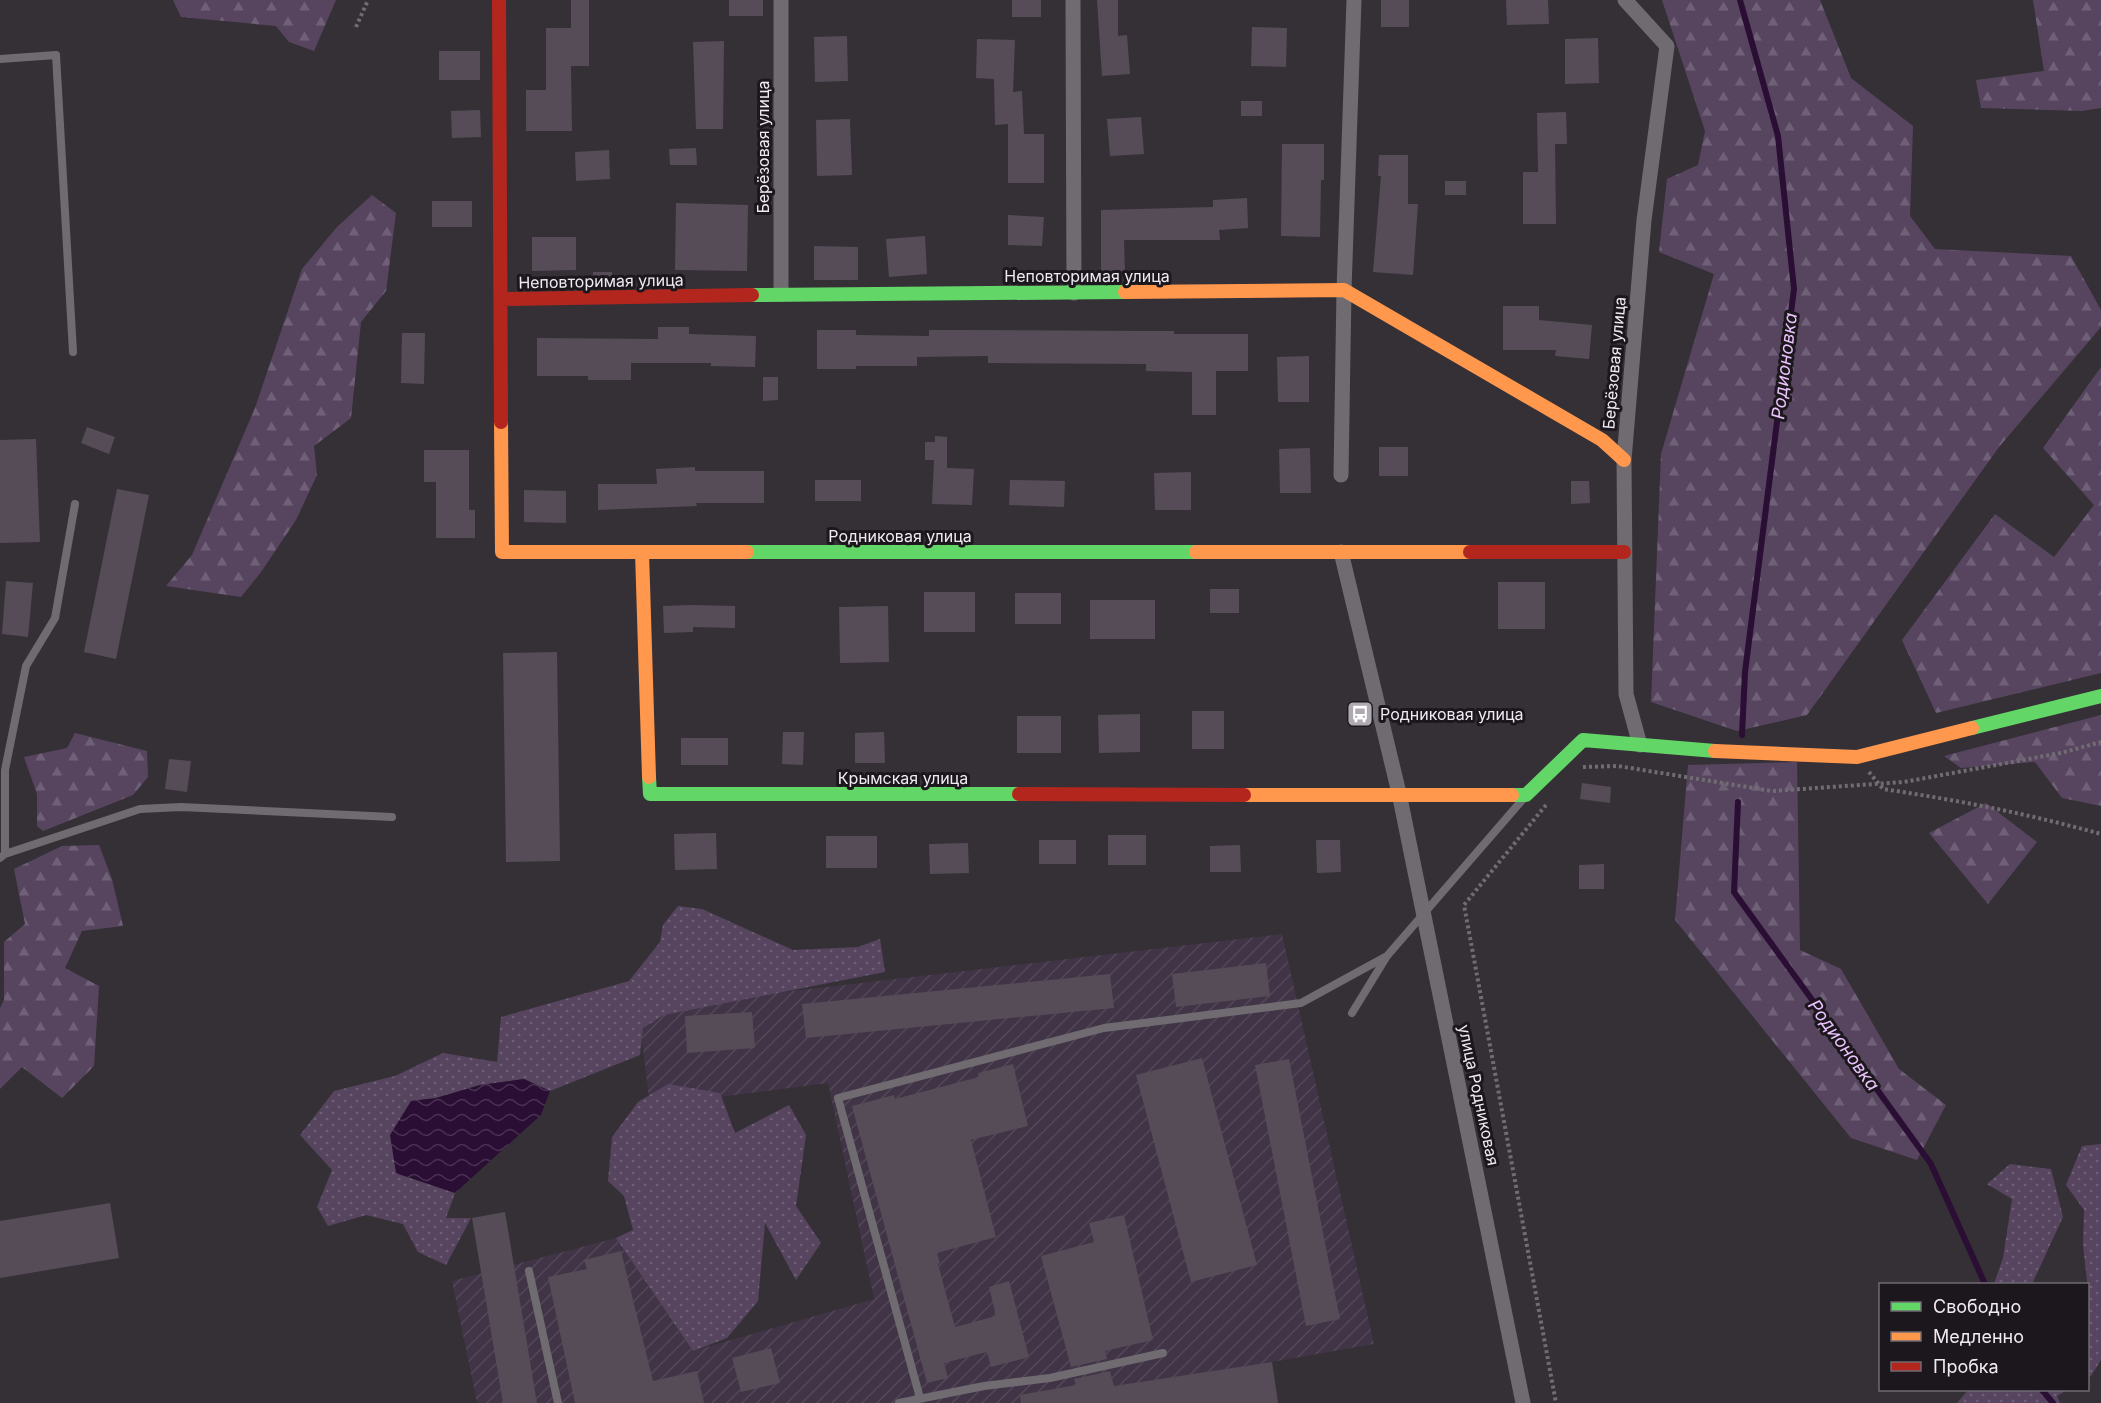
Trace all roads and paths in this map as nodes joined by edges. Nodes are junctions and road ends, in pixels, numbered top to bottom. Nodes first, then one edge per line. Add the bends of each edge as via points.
1 (368, 0) edge
2 (499, 0) edge
3 (781, 0) edge
4 (1073, 0) edge
5 (1354, 0) edge
6 (1625, 0) edge
7 (357, 27) dead end
8 (0, 59) edge
9 (1344, 290) junction
10 (1074, 293) junction
11 (781, 294) junction
12 (502, 299) junction
13 (73, 352) dead end
14 (1624, 460) junction
15 (1341, 475) dead end
16 (75, 504) dead end
17 (642, 552) junction
18 (1341, 552) junction
19 (1624, 552) junction
20 (2101, 696) edge
21 (2101, 742) edge
22 (1640, 745) junction
23 (1857, 757) junction
24 (1578, 767) dead end
25 (1878, 784) junction
26 (1399, 794) junction
27 (1526, 795) junction
28 (1547, 804) dead end
29 (392, 817) dead end
30 (2101, 834) edge
31 (2, 856) edge
32 (1424, 915) junction
33 (1387, 956) junction
34 (1352, 1013) dead end
35 (529, 1271) dead end
36 (1163, 1353) dead end
37 (920, 1398) junction
38 (558, 1403) edge
39 (900, 1403) edge
40 (1524, 1403) edge
41 (1556, 1403) edge

1 - 7 path
2 - 12 street
3 - 11 street, Берёзовая улица
4 - 10 street
5 - 9 street
6 - 14 street, Берёзовая улица via 1667,46 1644,220
8 - 13 lane via 56,55
9 - 10 street, Неповторимая улица
9 - 14 street via 1602,440
9 - 15 street
10 - 11 street, Неповторимая улица
11 - 12 street, Неповторимая улица
12 - 17 street, Родниковая улица via 502,552
14 - 19 street, Берёзовая улица
16 - 31 lane via 55,618 26,666 5,770
17 - 18 street, Родниковая улица
17 - 26 street, Крымская улица via 650,794
18 - 19 street, Родниковая улица
18 - 26 street, улица Родниковая
19 - 22 street, Берёзовая улица via 1626,694
20 - 23 street
21 - 25 path via 1904,783
22 - 23 street
22 - 27 street via 1583,740
23 - 25 path
24 - 25 path via 1618,766 1772,791
25 - 30 path via 1883,789 2042,818
26 - 27 street
26 - 32 street, улица Родниковая
27 - 32 lane
28 - 41 path via 1464,905
29 - 31 lane via 181,807 140,809
32 - 33 lane
32 - 40 street, улица Родниковая
33 - 34 lane
33 - 37 lane via 1301,1003 1104,1028 838,1098
35 - 38 lane
36 - 37 lane via 1050,1378
37 - 39 lane

